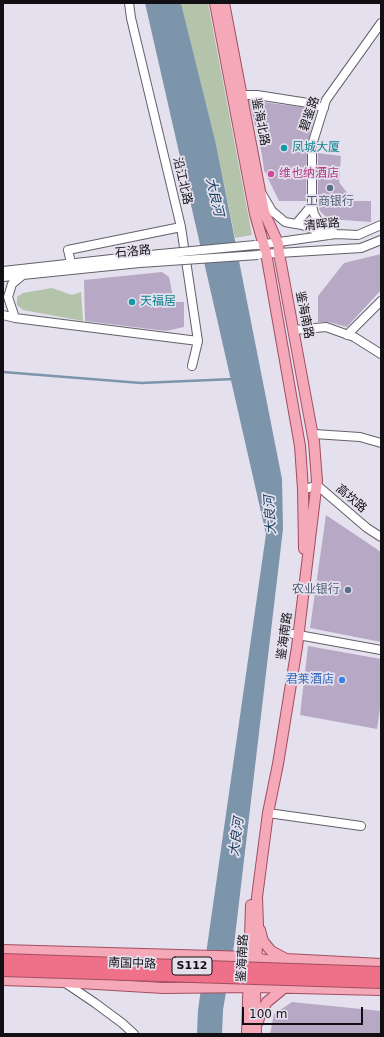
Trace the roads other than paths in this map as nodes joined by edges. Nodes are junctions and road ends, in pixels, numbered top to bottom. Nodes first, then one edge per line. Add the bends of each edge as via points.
1 (128, 3) edge
2 (215, 3) edge
3 (224, 3) edge
4 (381, 23) edge
5 (243, 95) dead end
6 (324, 108) junction
7 (260, 191) junction
8 (312, 205) junction
9 (296, 224) junction
10 (381, 225) edge
11 (181, 227) junction
12 (333, 235) junction
13 (381, 240) edge
14 (278, 248) junction
15 (261, 249) junction
16 (140, 259) junction
17 (71, 263) junction
18 (3, 271) edge
19 (23, 275) junction
20 (3, 278) edge
21 (381, 301) edge
22 (3, 315) edge
23 (15, 318) junction
24 (294, 330) junction
25 (347, 335) junction
26 (198, 342) junction
27 (381, 354) edge
28 (192, 366) dead end
29 (314, 434) dead end
30 (381, 443) edge
31 (318, 486) junction
32 (303, 489) junction
33 (381, 537) edge
34 (296, 635) junction
35 (381, 650) edge
36 (268, 813) junction
37 (361, 826) dead end
38 (258, 925) junction
39 (3, 950) edge
40 (160, 954) junction
41 (253, 958) junction
42 (286, 959) junction
43 (3, 960) edge
44 (381, 964) edge
45 (3, 970) edge
46 (381, 973) edge
47 (3, 980) edge
48 (63, 982) junction
49 (381, 982) edge
50 (251, 987) junction
51 (163, 988) junction
52 (284, 988) junction
53 (381, 990) edge
54 (134, 1034) edge
55 (247, 1034) edge
56 (256, 1034) edge

1 - 11 street, 沿江北路
2 - 15 main road, 鉴海北路
3 - 7 main road, 鉴海北路
4 - 6 street, 碧鉴路 via 326,100
5 - 6 street via 308,103
6 - 8 street, 碧鉴路 via 312,145
7 - 9 street via 272,211 285,222
7 - 14 main road, 鉴海北路 via 264,212
8 - 9 street
8 - 12 street via 318,221
9 - 12 street
10 - 12 street, 清晖路 via 358,235
11 - 17 street via 68,250
11 - 26 street, 沿江北路
12 - 14 street, 清晖路
13 - 14 street, 清晖路 via 361,248
14 - 15 street, 清晖路
14 - 24 main road, 鉴海南路
15 - 16 street, 石洛路, bridge
15 - 32 main road, 鉴海南路 via 300,446
16 - 17 street, 石洛路
16 - 19 street, 石洛路
17 - 18 street, 石洛路
19 - 20 street, 石洛路
19 - 23 street via 12,284 8,297
21 - 25 street
22 - 23 street
23 - 26 street
24 - 25 street via 326,327
24 - 31 main road, 鉴海南路 via 314,442
25 - 27 street
26 - 28 street, 沿江北路
29 - 30 street via 360,437
31 - 32 street, 高坎路
31 - 33 street, 高坎路
31 - 34 main road, 鉴海南路
32 - 34 main road, 鉴海南路 via 304,548
34 - 35 street
34 - 36 main road, 鉴海南路 via 278,764
34 - 41 main road, 鉴海南路 via 262,812 252,897
36 - 37 street
36 - 38 main road, 鉴海南路 via 257,897
38 - 41 main road, 鉴海南路
38 - 42 main road via 264,943 271,951
39 - 40 main road, 南国中路
40 - 41 main road, 南国中路
40 - 51 main road via 178,959 184,970 180,980
41 - 42 main road, 南国中路
41 - 50 main road, 鉴海南路
42 - 44 main road, 南国中路
43 - 46 highway, 南国中路 / S112, bridge
45 - 49 highway, 南国中路 / S112, bridge
47 - 48 main road, 南国中路
48 - 51 main road, 南国中路
48 - 54 street
50 - 51 main road, 南国中路
50 - 52 main road, 南国中路
50 - 55 main road, 鉴海南路
50 - 56 main road, 鉴海南路
52 - 53 main road, 南国中路
52 - 56 main road via 267,1002 260,1014

